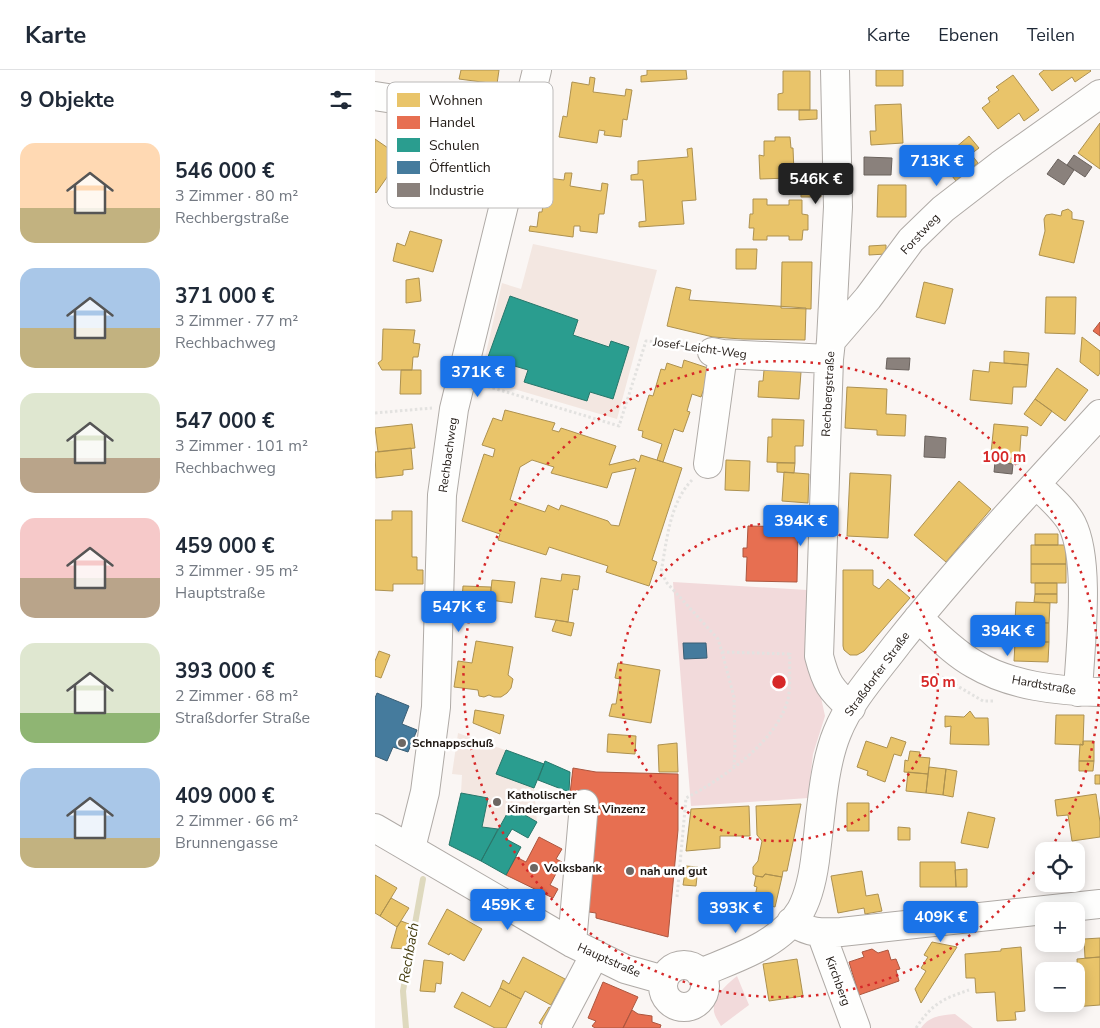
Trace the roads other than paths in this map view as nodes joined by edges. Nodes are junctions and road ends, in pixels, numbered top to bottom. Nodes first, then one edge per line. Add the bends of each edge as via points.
1 (835, 70) edge
2 (1100, 94) edge
3 (503, 208) edge
4 (830, 350) junction
5 (1100, 414) edge
6 (708, 464) road end
7 (1036, 484) junction
8 (918, 618) junction
9 (1089, 692) edge
10 (851, 708) junction
11 (584, 804) dead end
12 (375, 828) edge
13 (411, 848) junction
14 (1100, 904) edge
15 (791, 922) junction
16 (821, 933) junction
17 (584, 949) junction
18 (700, 973) junction
19 (664, 980) junction
20 (689, 1017) edge
21 (556, 1028) edge
22 (856, 1028) edge

1 - 4 street, Rechbergstraße via 837,207
2 - 4 street, Forstweg via 943,209 911,240
3 - 13 street, Rechbachweg via 454,409 442,494 436,707 425,792
4 - 6 street, Josef-Leicht-Weg via 717,353
4 - 10 street, Rechbergstraße via 819,656 824,677
5 - 7 street, Straßdorfer Straße
7 - 8 street, Straßdorfer Straße
7 - 9 street via 1071,524 1079,547
8 - 9 street, Hardtstraße via 973,664 994,675 1025,684
8 - 10 street, Straßdorfer Straße
10 - 15 street, Straßdorfer Straße via 837,733 828,761 811,881 801,910
11 - 17 street
12 - 13 street, Hauptstraße
13 - 17 street, Hauptstraße
14 - 16 street
15 - 16 street via 808,931
15 - 18 street, Straßdorfer Straße via 763,945
16 - 22 street, Kirchberg
17 - 19 street, Hauptstraße via 625,969
17 - 21 street
18 - 19 street via 682,965 671,970
18 - 20 street via 705,990
19 - 20 street via 664,992

